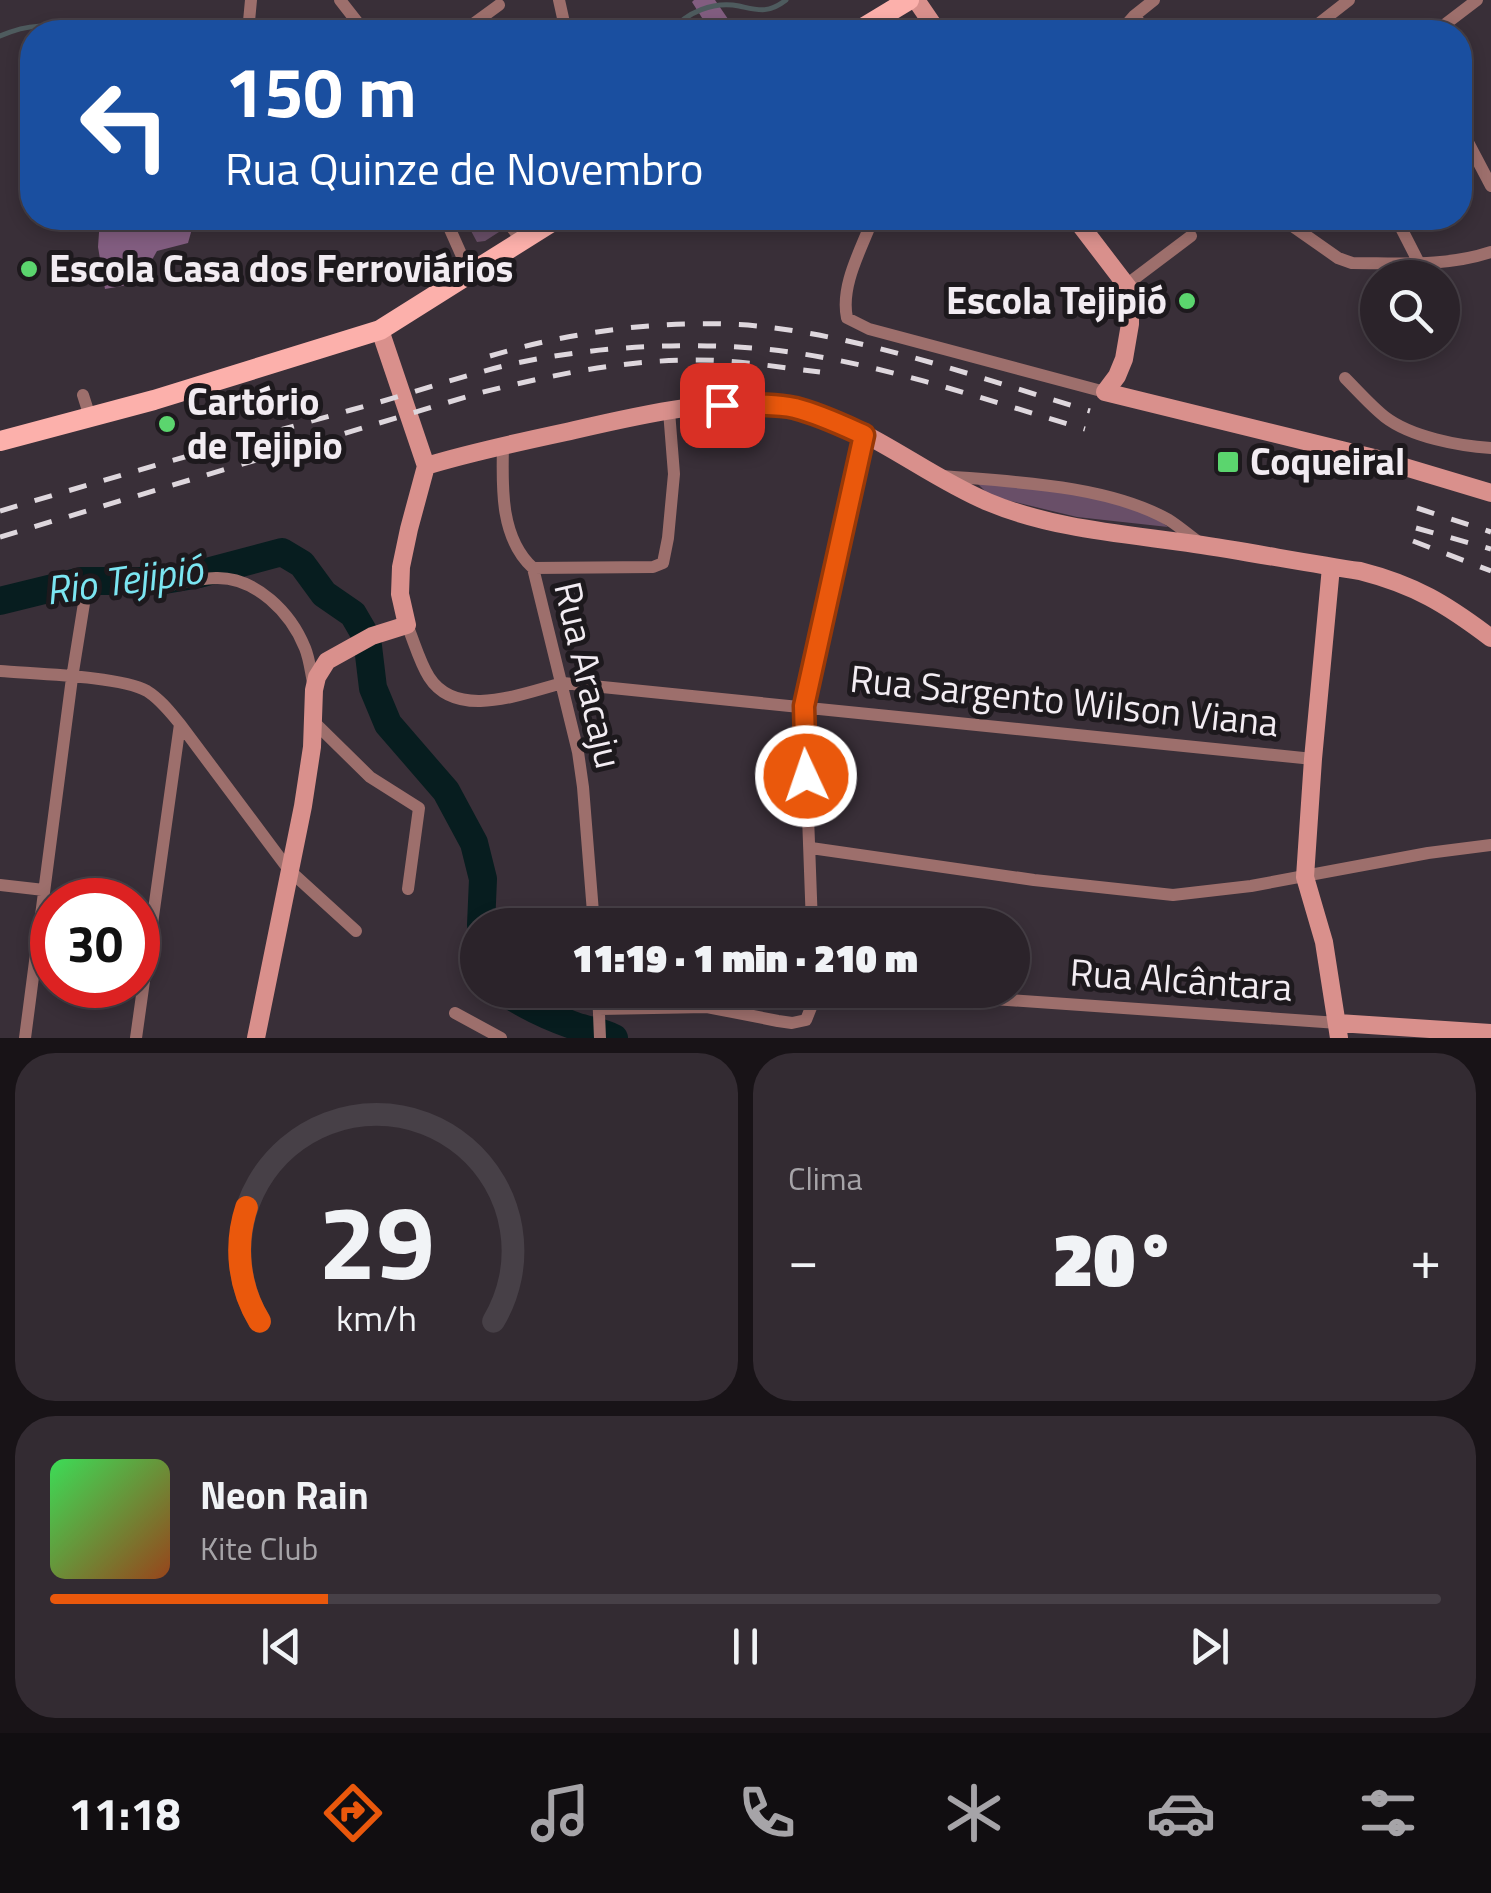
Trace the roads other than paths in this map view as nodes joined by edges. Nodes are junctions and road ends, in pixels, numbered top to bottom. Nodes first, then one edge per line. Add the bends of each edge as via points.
1 (340, 0) edge
2 (359, 0) edge
3 (1154, 0) edge
4 (1349, 0) edge
5 (1477, 0) edge
6 (903, 2) edge
7 (498, 6) dead end
8 (1134, 16) junction
9 (355, 18) joint
10 (479, 20) edge
11 (875, 20) edge
12 (924, 20) edge
13 (1130, 20) edge
14 (1138, 20) edge
15 (1323, 20) edge
16 (1451, 20) edge
17 (1472, 149) edge
18 (1491, 186) edge
19 (450, 230) edge
20 (513, 230) edge
21 (538, 230) edge
22 (869, 230) edge
23 (1084, 230) edge
24 (1299, 230) edge
25 (1402, 230) edge
26 (1191, 236) dead end
27 (521, 240) junction
28 (1491, 252) edge
29 (1417, 260) edge
30 (1460, 261) edge
31 (1360, 263) edge
32 (469, 272) junction
33 (1128, 287) junction
34 (380, 330) junction
35 (1345, 378) dead end
36 (1105, 392) junction
37 (84, 396) dead end
38 (669, 412) junction
39 (90, 416) junction
40 (864, 435) junction
41 (0, 441) edge
42 (503, 446) junction
43 (1491, 448) edge
44 (426, 466) junction
45 (939, 476) junction
46 (1491, 493) edge
47 (1202, 545) junction
48 (1331, 567) junction
49 (533, 568) junction
50 (152, 588) dead end
51 (85, 597) dead end
52 (407, 625) junction
53 (1491, 638) edge
54 (0, 671) edge
55 (72, 678) junction
56 (563, 683) junction
57 (314, 690) junction
58 (804, 706) junction
59 (312, 720) junction
60 (180, 724) junction
61 (1313, 759) junction
62 (1491, 845) edge
63 (811, 848) junction
64 (289, 870) junction
65 (1305, 876) junction
66 (46, 878) edge
67 (0, 884) edge
68 (30, 888) edge
69 (408, 889) dead end
70 (593, 908) edge
71 (812, 908) edge
72 (356, 931) dead end
73 (30, 999) edge
74 (1030, 1004) edge
75 (653, 1008) edge
76 (717, 1008) edge
77 (811, 1008) edge
78 (599, 1010) joint
79 (454, 1012) dead end
80 (1338, 1031) edge
81 (1491, 1032) edge
82 (25, 1038) edge
83 (136, 1038) edge
84 (256, 1038) edge
85 (501, 1038) edge
86 (600, 1038) edge

1 - 9 street
2 - 9 street
3 - 8 street
4 - 15 street
5 - 16 street
6 - 11 main road
6 - 12 street
7 - 10 street
8 - 13 street
8 - 14 street
17 - 18 street
19 - 32 street
20 - 27 street
21 - 27 main road
22 - 36 street via 846,294 847,318
23 - 33 street
24 - 31 street via 1344,261
25 - 29 street
26 - 33 street
27 - 32 main road
28 - 30 street
32 - 34 main road
33 - 36 street via 1124,359
34 - 39 main road
34 - 44 street
35 - 43 street via 1398,426
36 - 46 street
37 - 39 street
38 - 40 street via 762,404 794,408
38 - 42 street
38 - 49 street via 674,474 663,563
39 - 41 main road
40 - 45 street
40 - 58 street
42 - 44 street
42 - 49 street, Rua Aracaju via 510,532
44 - 52 street, Rua Sargento Wilson Viana via 401,566
45 - 47 street via 1026,514
45 - 47 street via 1119,499 1170,521
47 - 48 street
48 - 53 street via 1418,589
48 - 61 street
49 - 56 street, Rua Aracaju
50 - 57 street via 218,578 262,591 306,650
51 - 55 street
52 - 56 street, Rua Sargento Wilson Viana via 428,676 456,698 478,701
52 - 57 street via 326,661
54 - 55 street
55 - 60 street via 141,688
55 - 66 street
56 - 58 street, Rua Sargento Wilson Viana
56 - 70 street, Rua Aracaju via 584,787
57 - 59 street
58 - 61 street, Rua Sargento Wilson Viana
58 - 63 street
59 - 64 street
59 - 69 street via 370,777 420,808
60 - 64 street
60 - 83 street
61 - 65 street
62 - 65 street
63 - 65 street via 1173,895
63 - 71 street
64 - 72 street
64 - 84 street
65 - 80 street
67 - 68 street
73 - 82 street
74 - 80 street, Rua Alcântara
75 - 78 street
76 - 77 street via 792,1023 806,1020
78 - 86 street
79 - 85 street
80 - 81 street, Rua Alcântara

